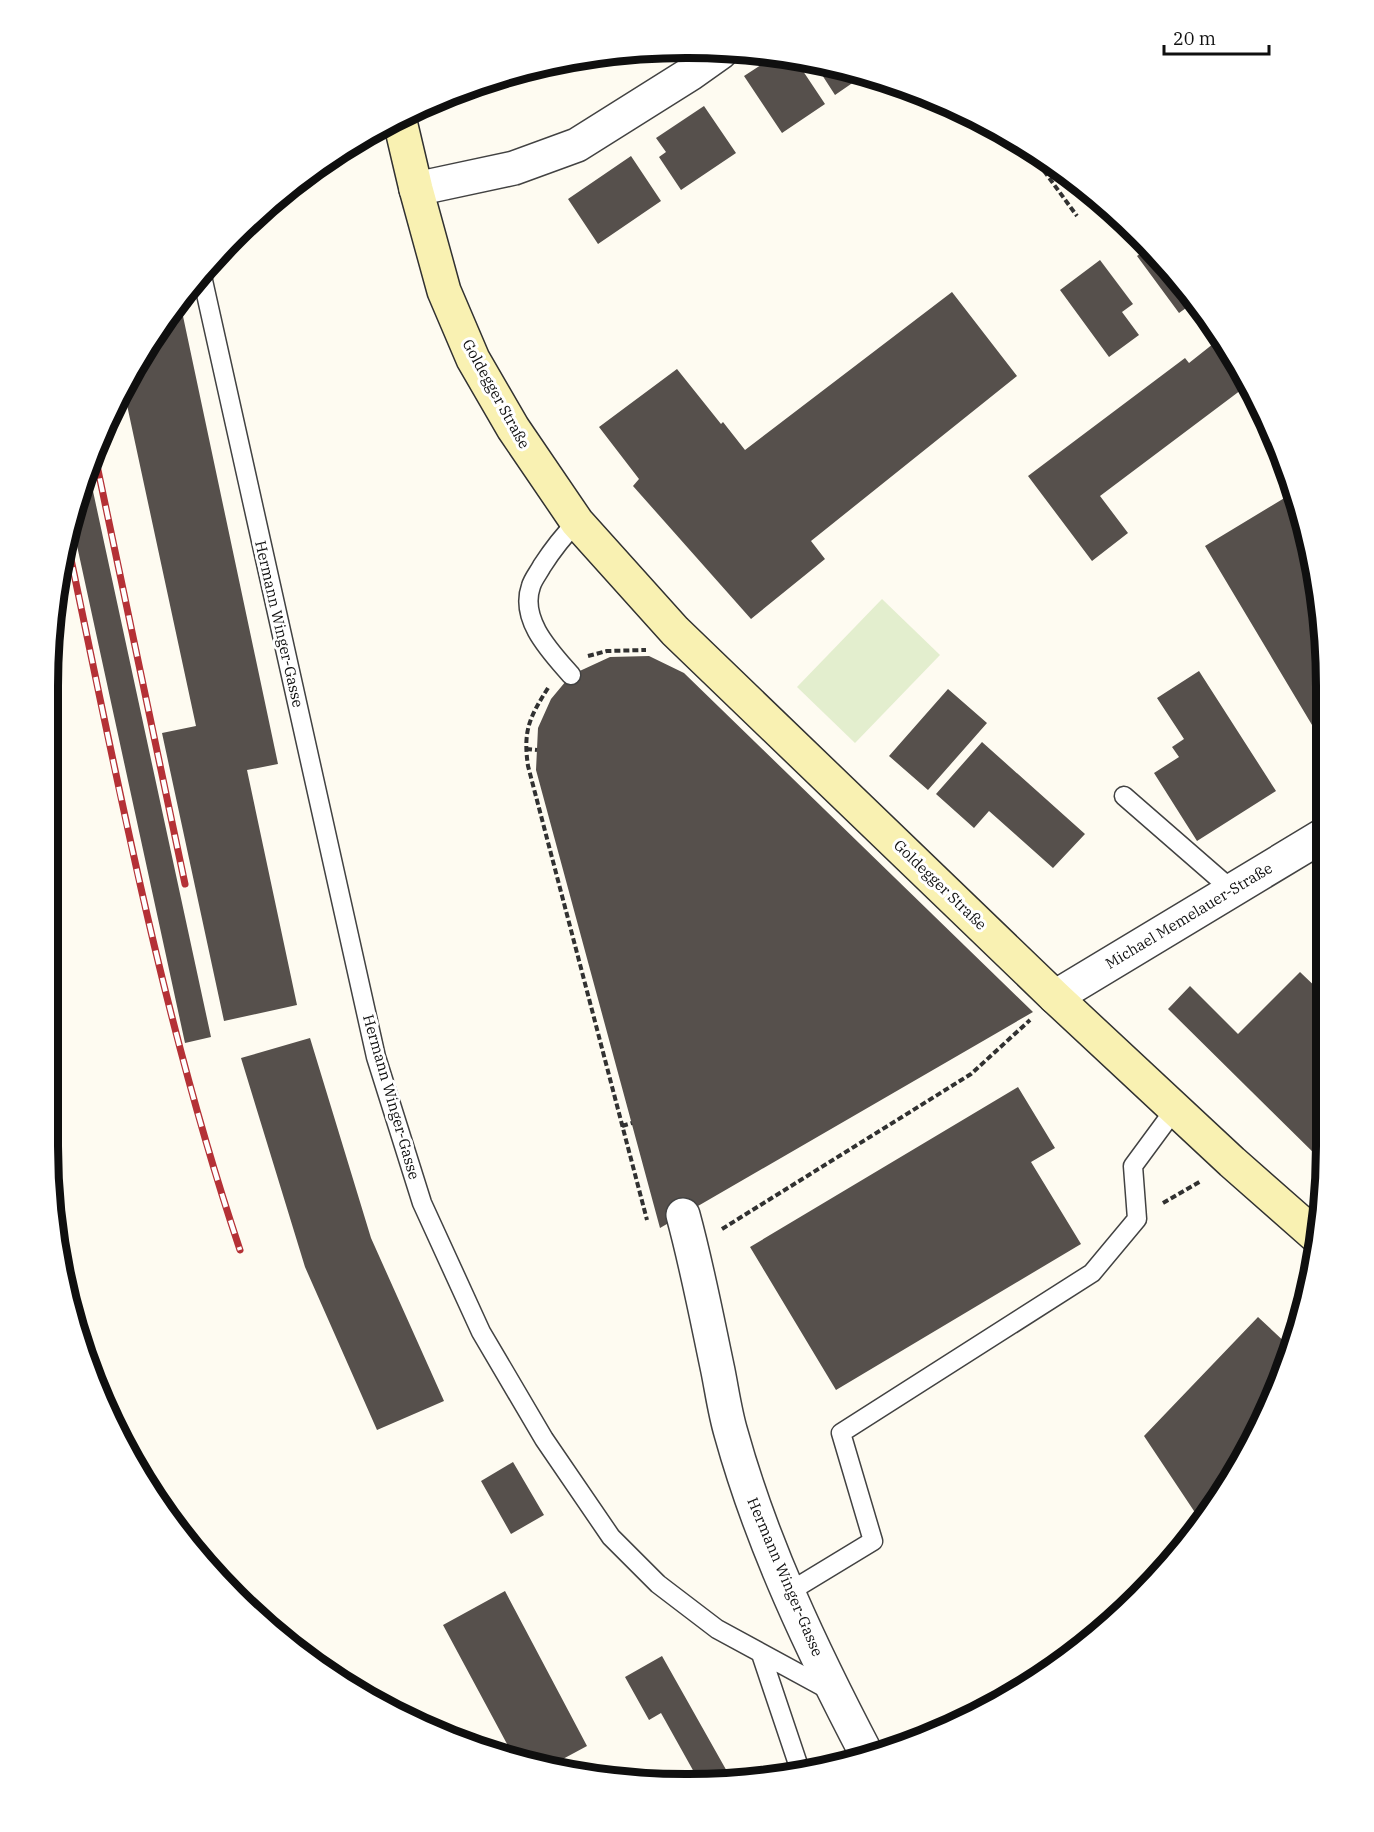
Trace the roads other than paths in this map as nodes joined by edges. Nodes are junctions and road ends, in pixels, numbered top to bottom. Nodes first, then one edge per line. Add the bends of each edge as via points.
1 (711, 59) edge
2 (401, 127) edge
3 (416, 189) junction
4 (204, 285) edge
5 (577, 522) junction
6 (568, 671) road end
7 (1124, 796) dead end
8 (1316, 840) edge
9 (1232, 890) junction
10 (1055, 997) junction
11 (1175, 1109) junction
12 (683, 1215) dead end
13 (1309, 1230) edge
14 (789, 1592) junction
15 (761, 1654) junction
16 (835, 1693) junction
17 (863, 1748) edge
18 (798, 1763) edge

1 - 3 street via 577,145 514,168
2 - 3 main road, Goldegger Straße
3 - 5 main road, Goldegger Straße via 444,291 473,359 513,428
4 - 15 lane, Hermann Winger-Gasse via 376,1057 422,1203 481,1332 544,1439 611,1537 658,1584 717,1629
5 - 6 lane via 558,541 531,587 529,599 531,619 546,646
5 - 10 main road, Goldegger Straße via 675,631
7 - 9 lane
8 - 9 street, Michael Memelauer-Straße
9 - 10 street, Michael Memelauer-Straße
10 - 11 main road, Goldegger Straße
11 - 13 main road, Goldegger Straße
11 - 14 lane via 1133,1166 1137,1219 1092,1273 841,1433 873,1541
12 - 14 street, Hermann Winger-Gasse via 730,1432 758,1517
14 - 16 street, Hermann Winger-Gasse
15 - 16 lane, Hermann Winger-Gasse
15 - 18 lane
16 - 17 street, Hermann Winger-Gasse

